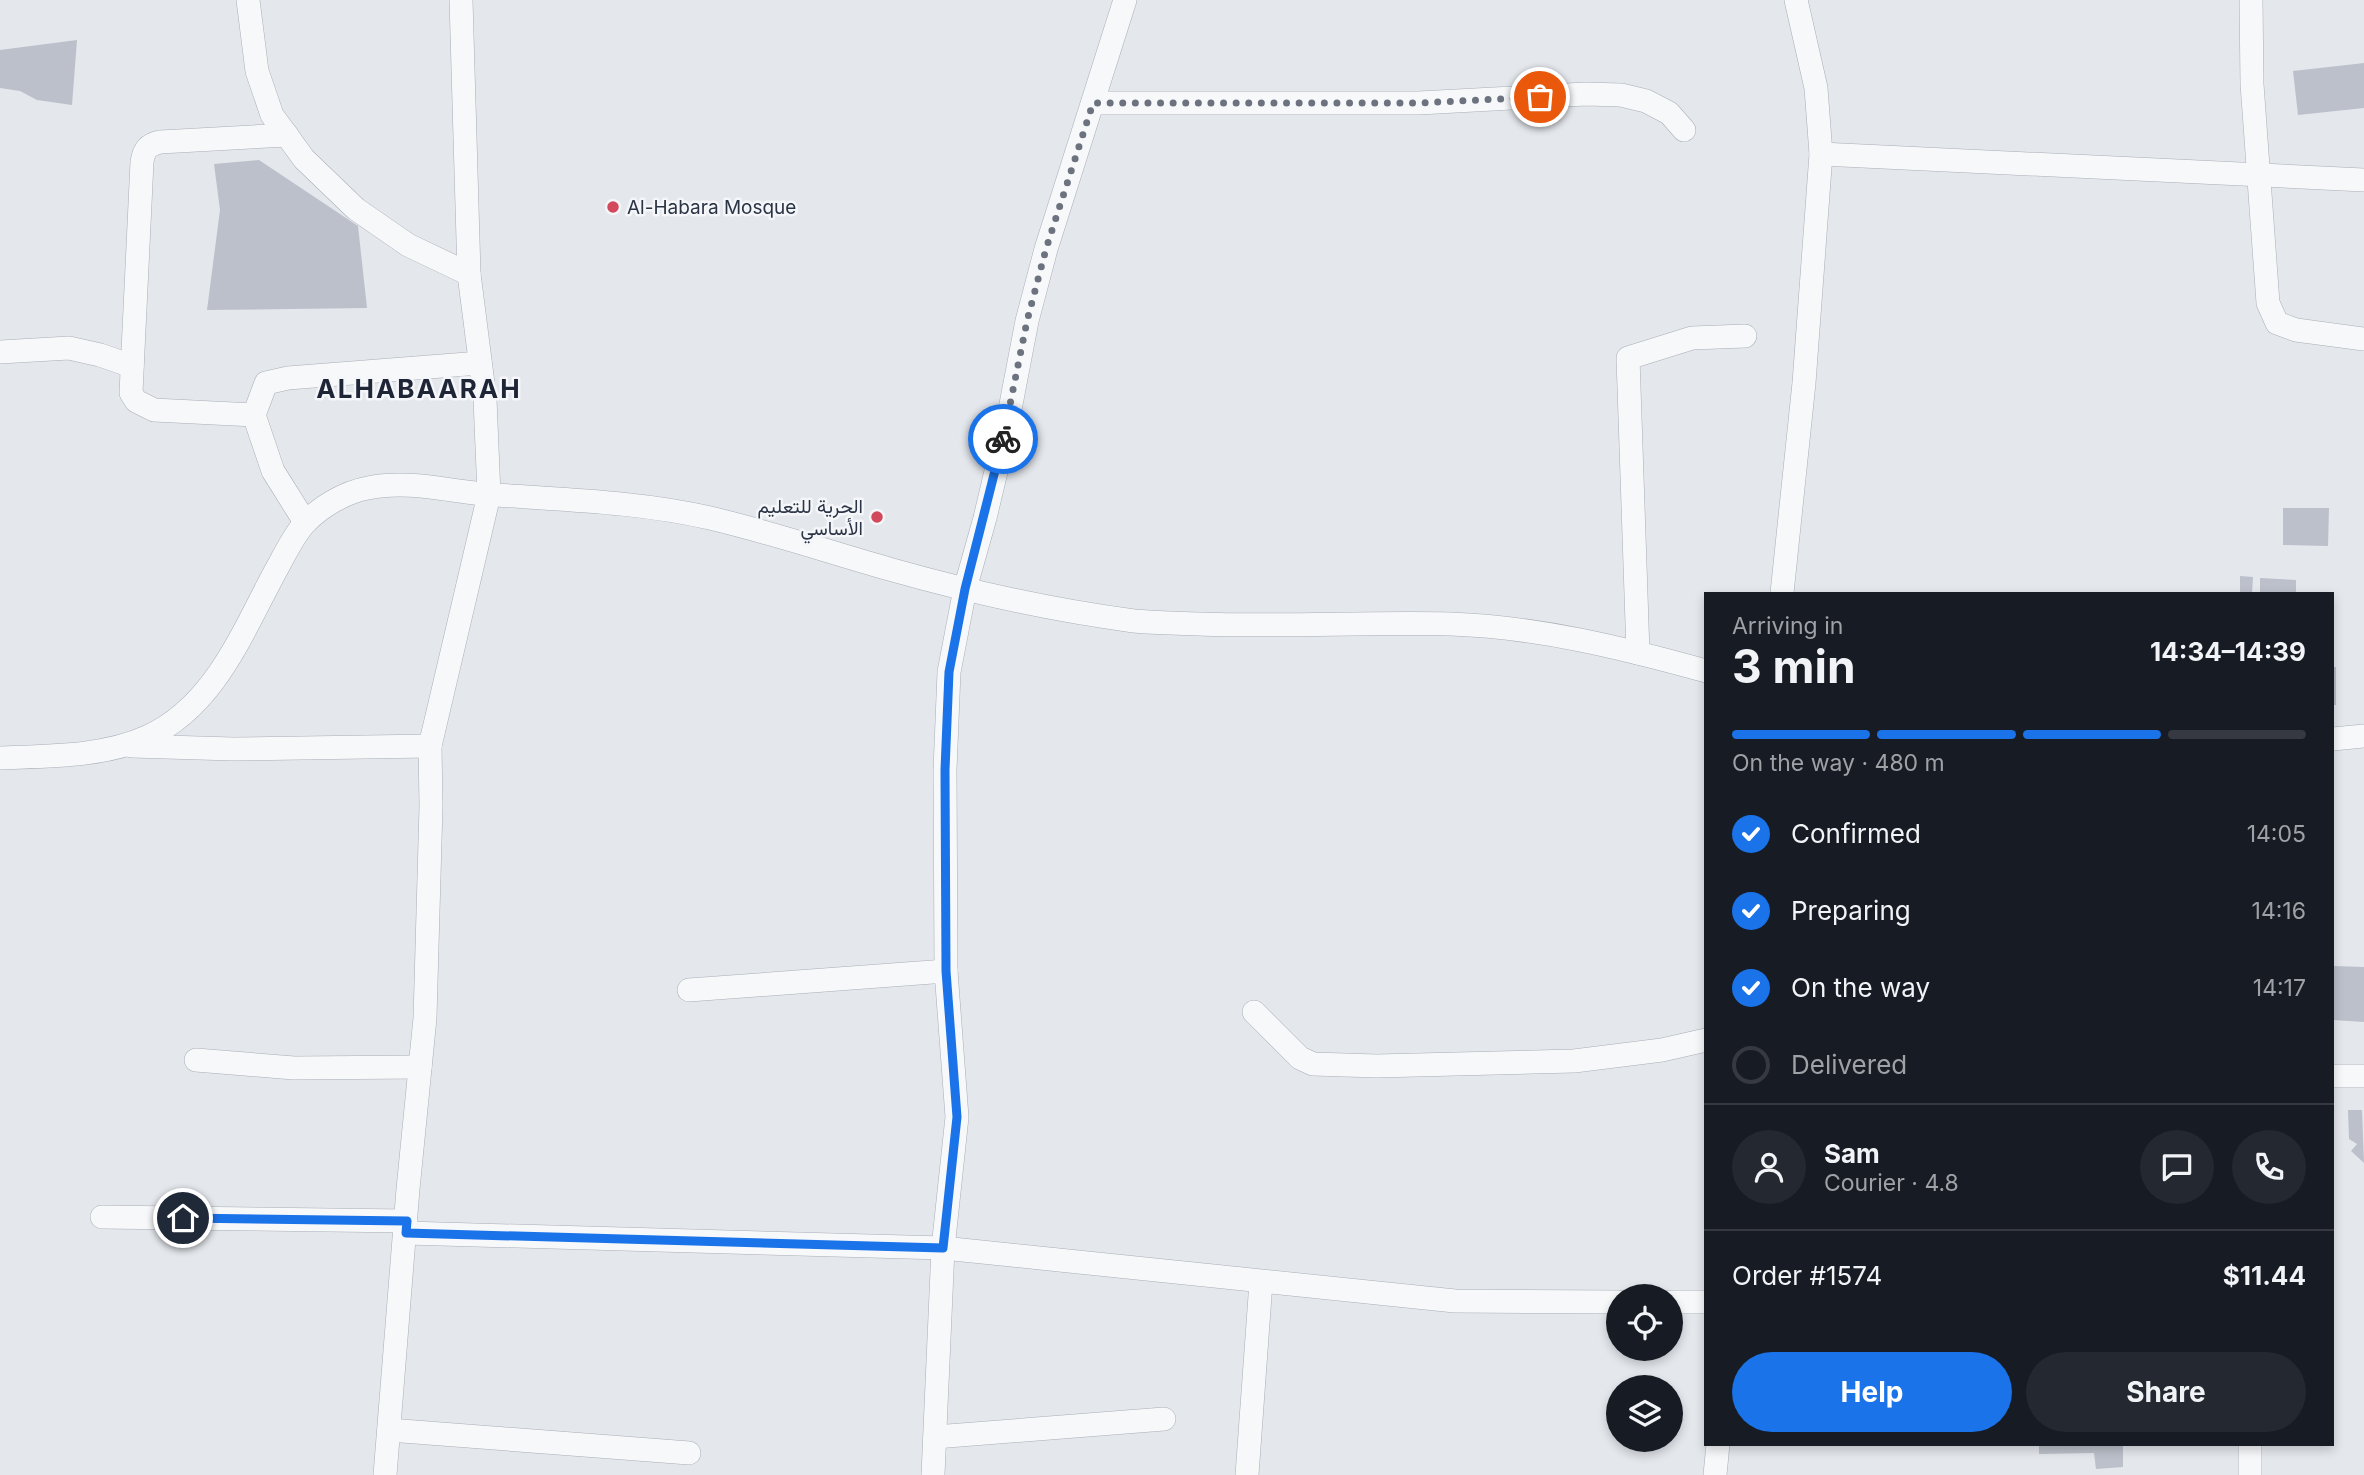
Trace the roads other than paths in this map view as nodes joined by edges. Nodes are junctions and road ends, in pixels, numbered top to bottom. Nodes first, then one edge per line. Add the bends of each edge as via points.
1 (248, 0) edge
2 (461, 0) edge
3 (1125, 0) edge
4 (1796, 0) edge
5 (2251, 0) edge
6 (1093, 103) junction
7 (1684, 131) dead end
8 (287, 135) junction
9 (1821, 154) junction
10 (2258, 175) junction
11 (2364, 180) edge
12 (469, 274) junction
13 (1745, 336) dead end
14 (2364, 339) edge
15 (0, 352) edge
16 (480, 363) junction
17 (132, 366) junction
18 (254, 415) junction
19 (489, 495) junction
20 (305, 522) junction
21 (965, 589) junction
22 (1782, 592) edge
23 (1638, 653) junction
24 (1704, 670) edge
25 (2364, 736) edge
26 (2334, 738) edge
27 (127, 746) junction
28 (430, 746) junction
29 (0, 758) edge
30 (946, 971) junction
31 (688, 990) dead end
32 (1254, 1012) dead end
33 (1704, 1040) edge
34 (196, 1060) dead end
35 (420, 1066) junction
36 (2334, 1076) edge
37 (2364, 1076) edge
38 (102, 1217) dead end
39 (406, 1227) junction
40 (943, 1248) junction
41 (1261, 1282) junction
42 (1606, 1301) edge
43 (1683, 1302) edge
44 (1704, 1302) edge
45 (1164, 1419) dead end
46 (389, 1430) junction
47 (935, 1437) junction
48 (1717, 1446) edge
49 (2250, 1446) edge
50 (689, 1453) dead end
51 (385, 1475) edge
52 (933, 1475) edge
53 (1247, 1475) edge
54 (1715, 1475) edge
55 (2250, 1475) edge

1 - 8 street via 257,71 272,116
2 - 12 street
3 - 6 street
4 - 9 street via 1816,88
5 - 10 street
6 - 7 street via 1419,103 1621,95 1669,113
6 - 21 street via 1027,321
8 - 12 street via 304,159 356,209 408,245
8 - 17 street via 160,142 144,150
9 - 10 street
9 - 22 street
10 - 11 street
10 - 14 street via 2268,303 2277,324
12 - 16 street
13 - 23 street via 1692,338 1628,358
15 - 17 street via 69,348
16 - 18 street via 266,383
16 - 19 street
17 - 18 street via 131,393 143,406
18 - 20 street via 273,471
19 - 20 street via 407,484 365,488 336,499
19 - 21 street via 623,503 706,517
19 - 28 street
20 - 27 street via 209,688 175,720
21 - 23 street via 1040,607 1141,622 1452,624 1514,628
21 - 30 street via 949,672
23 - 24 street
25 - 26 street
27 - 28 street
27 - 29 street
28 - 35 street
30 - 31 street
30 - 40 street via 957,1117
32 - 33 street via 1300,1058 1313,1064 1574,1061
34 - 35 street via 293,1068
35 - 39 street
36 - 37 street
38 - 39 street
39 - 40 street
39 - 46 street
40 - 41 street
40 - 47 street
41 - 42 street via 1455,1301
41 - 53 street
43 - 44 street
45 - 47 street
46 - 50 street
46 - 51 street
47 - 52 street
48 - 54 street
49 - 55 street

